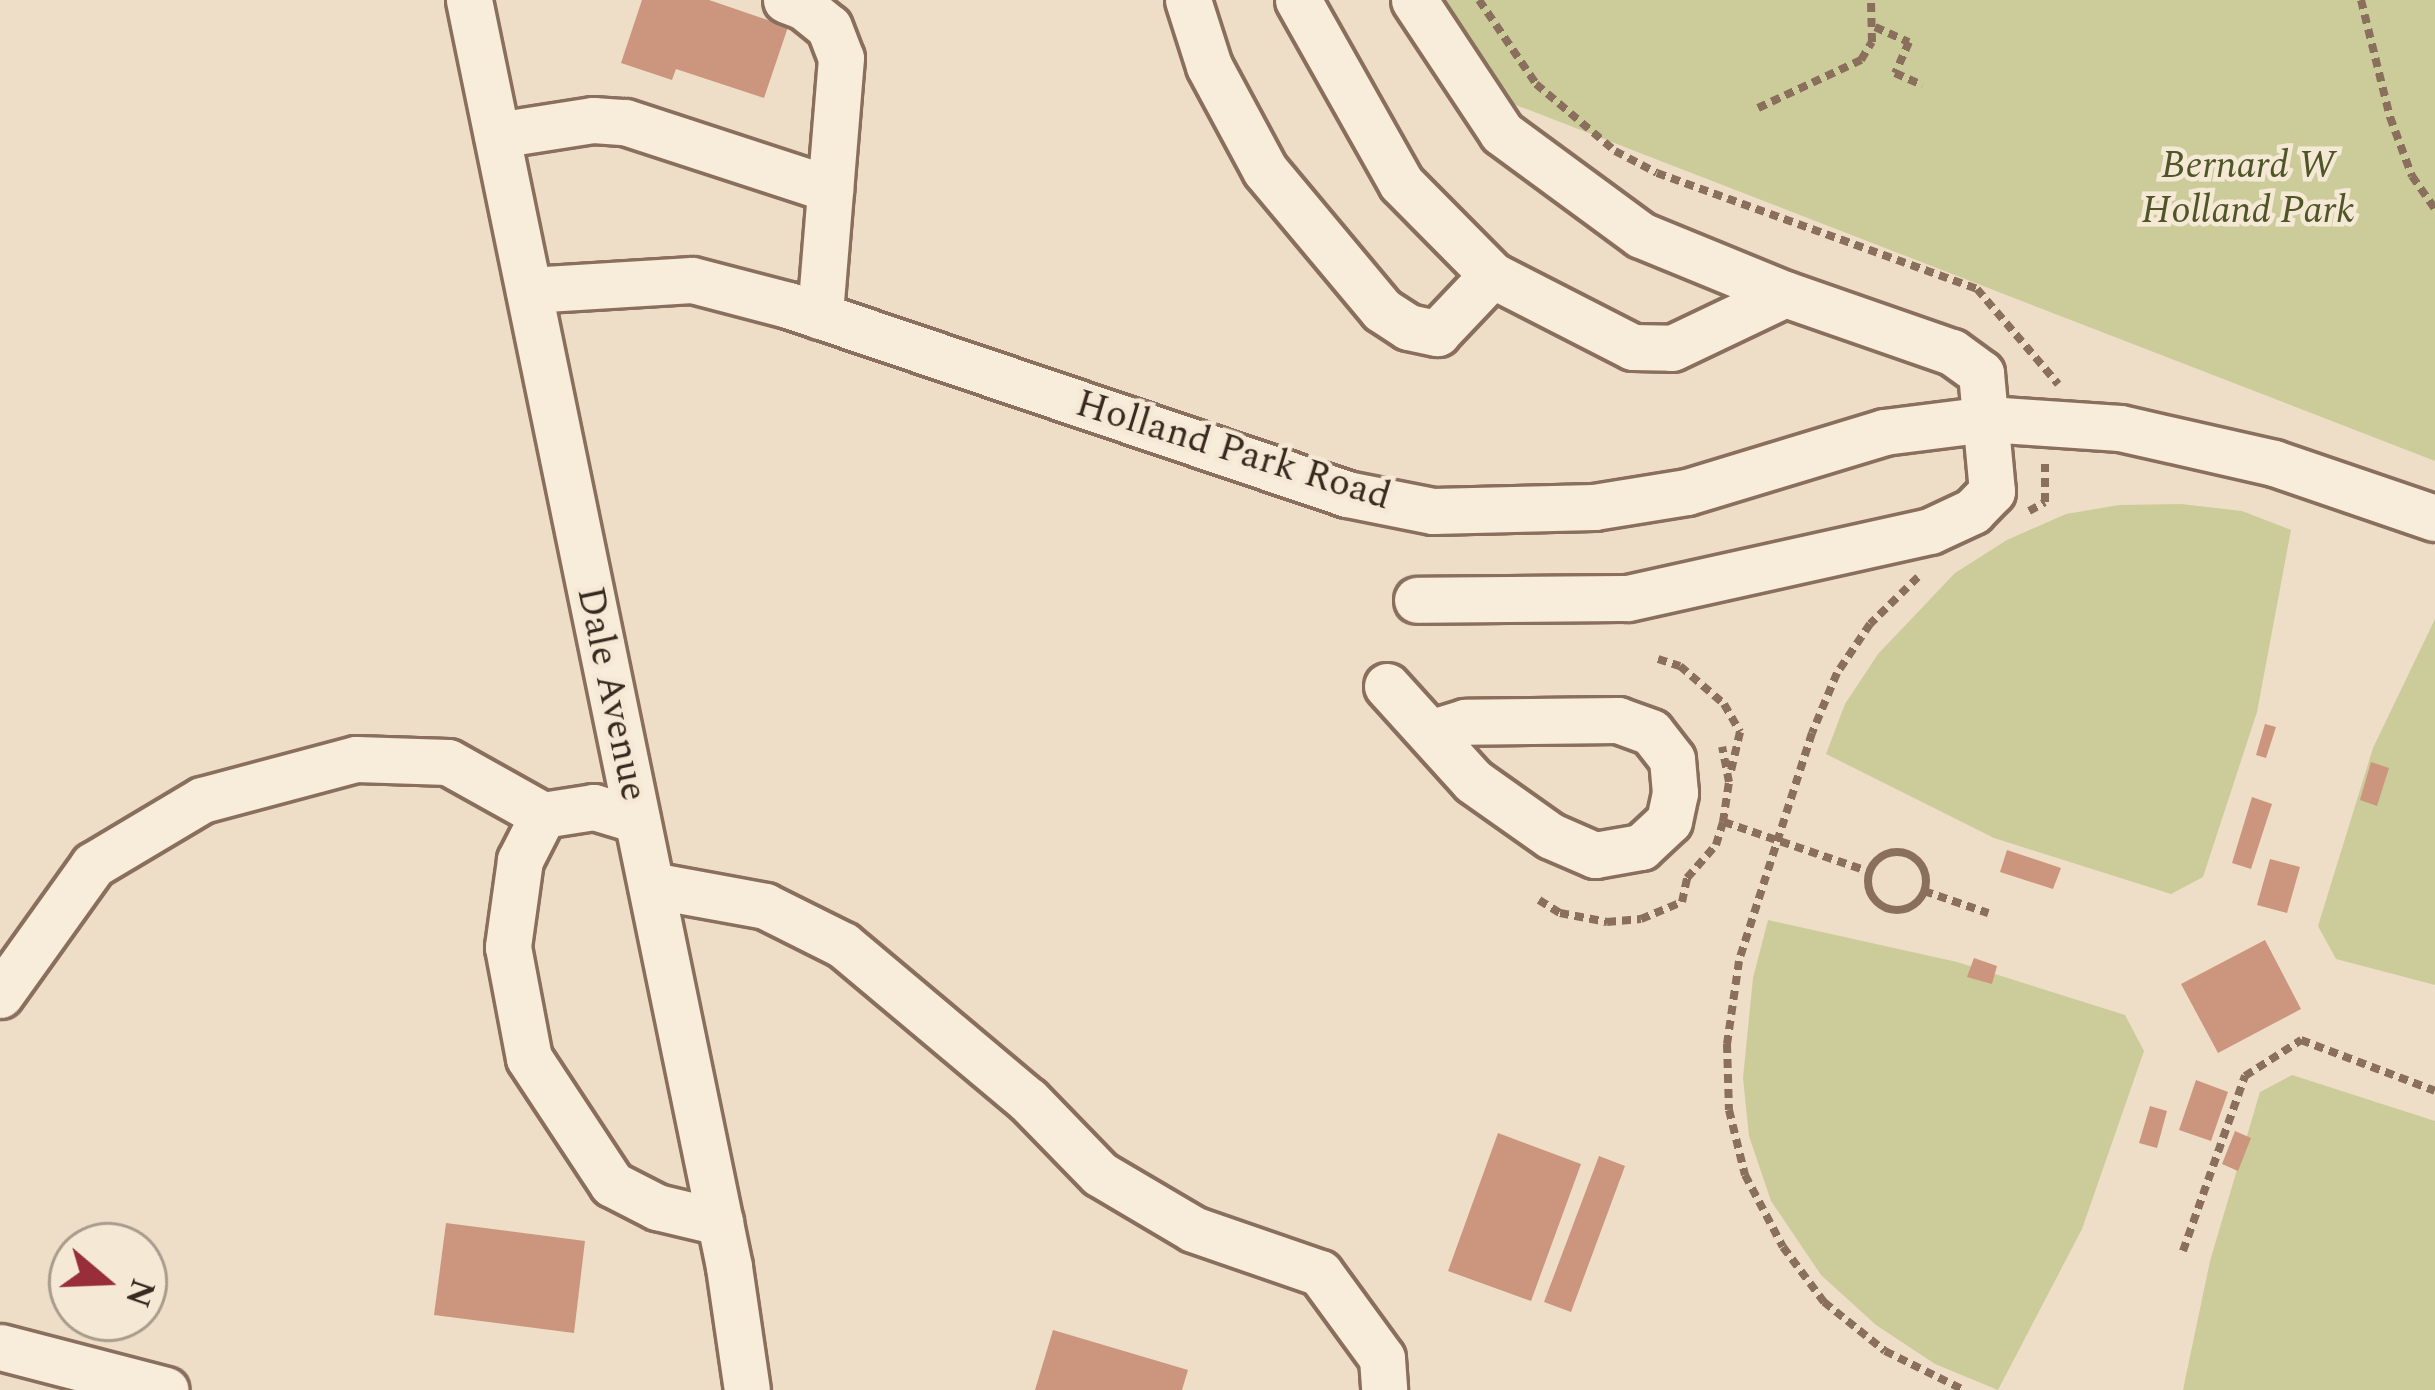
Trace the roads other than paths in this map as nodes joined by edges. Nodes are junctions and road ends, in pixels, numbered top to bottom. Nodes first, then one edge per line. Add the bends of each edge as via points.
1 (470, 0) edge
2 (786, 0) edge
3 (1188, 0) edge
4 (1298, 0) edge
5 (1414, 0) edge
6 (497, 136) junction
7 (830, 190) junction
8 (1492, 275) junction
9 (529, 290) junction
10 (1785, 294) junction
11 (820, 316) junction
12 (1987, 419) junction
13 (2435, 518) edge
14 (1417, 600) dead end
15 (1388, 686) dead end
16 (1432, 732) junction
17 (543, 815) junction
18 (637, 820) junction
19 (651, 885) junction
20 (0, 994) edge
21 (720, 1222) junction
22 (0, 1347) edge
23 (63, 1377) edge
24 (166, 1390) edge
25 (748, 1390) edge
26 (1384, 1390) edge

1 - 6 street, Dale Avenue
2 - 7 street via 829,27 841,58
3 - 8 street via 1209,66 1265,170 1382,310 1436,333
4 - 8 street via 1402,183
5 - 10 street via 1502,133 1641,235
6 - 7 street via 625,122
6 - 9 street, Dale Avenue
7 - 11 street
8 - 10 street via 1633,347 1672,348
9 - 11 street, Holland Park Road via 692,280
9 - 18 street, Dale Avenue
10 - 12 street via 1952,352 1981,373
11 - 12 street, Holland Park Road via 1347,494 1433,511 1594,508 1664,496 1884,432
12 - 13 street, Holland Park Road via 2120,428 2274,464
12 - 14 street via 1992,491 1973,511 1930,531 1627,598
15 - 16 street
16 - 16 street via 1473,781 1551,836 1595,854 1641,847 1669,821 1672,759 1651,732 1618,720 1465,722
17 - 18 street via 594,807
17 - 20 street via 448,762 356,759 202,800 93,865
17 - 21 street via 520,860 508,947 529,1058 612,1184 658,1207
18 - 19 street, Dale Avenue
19 - 21 street, Dale Avenue
19 - 26 street via 765,906 843,945 1028,1100 1100,1174 1193,1229 1320,1273 1382,1358
21 - 25 street, Dale Avenue
22 - 23 street
23 - 24 street

